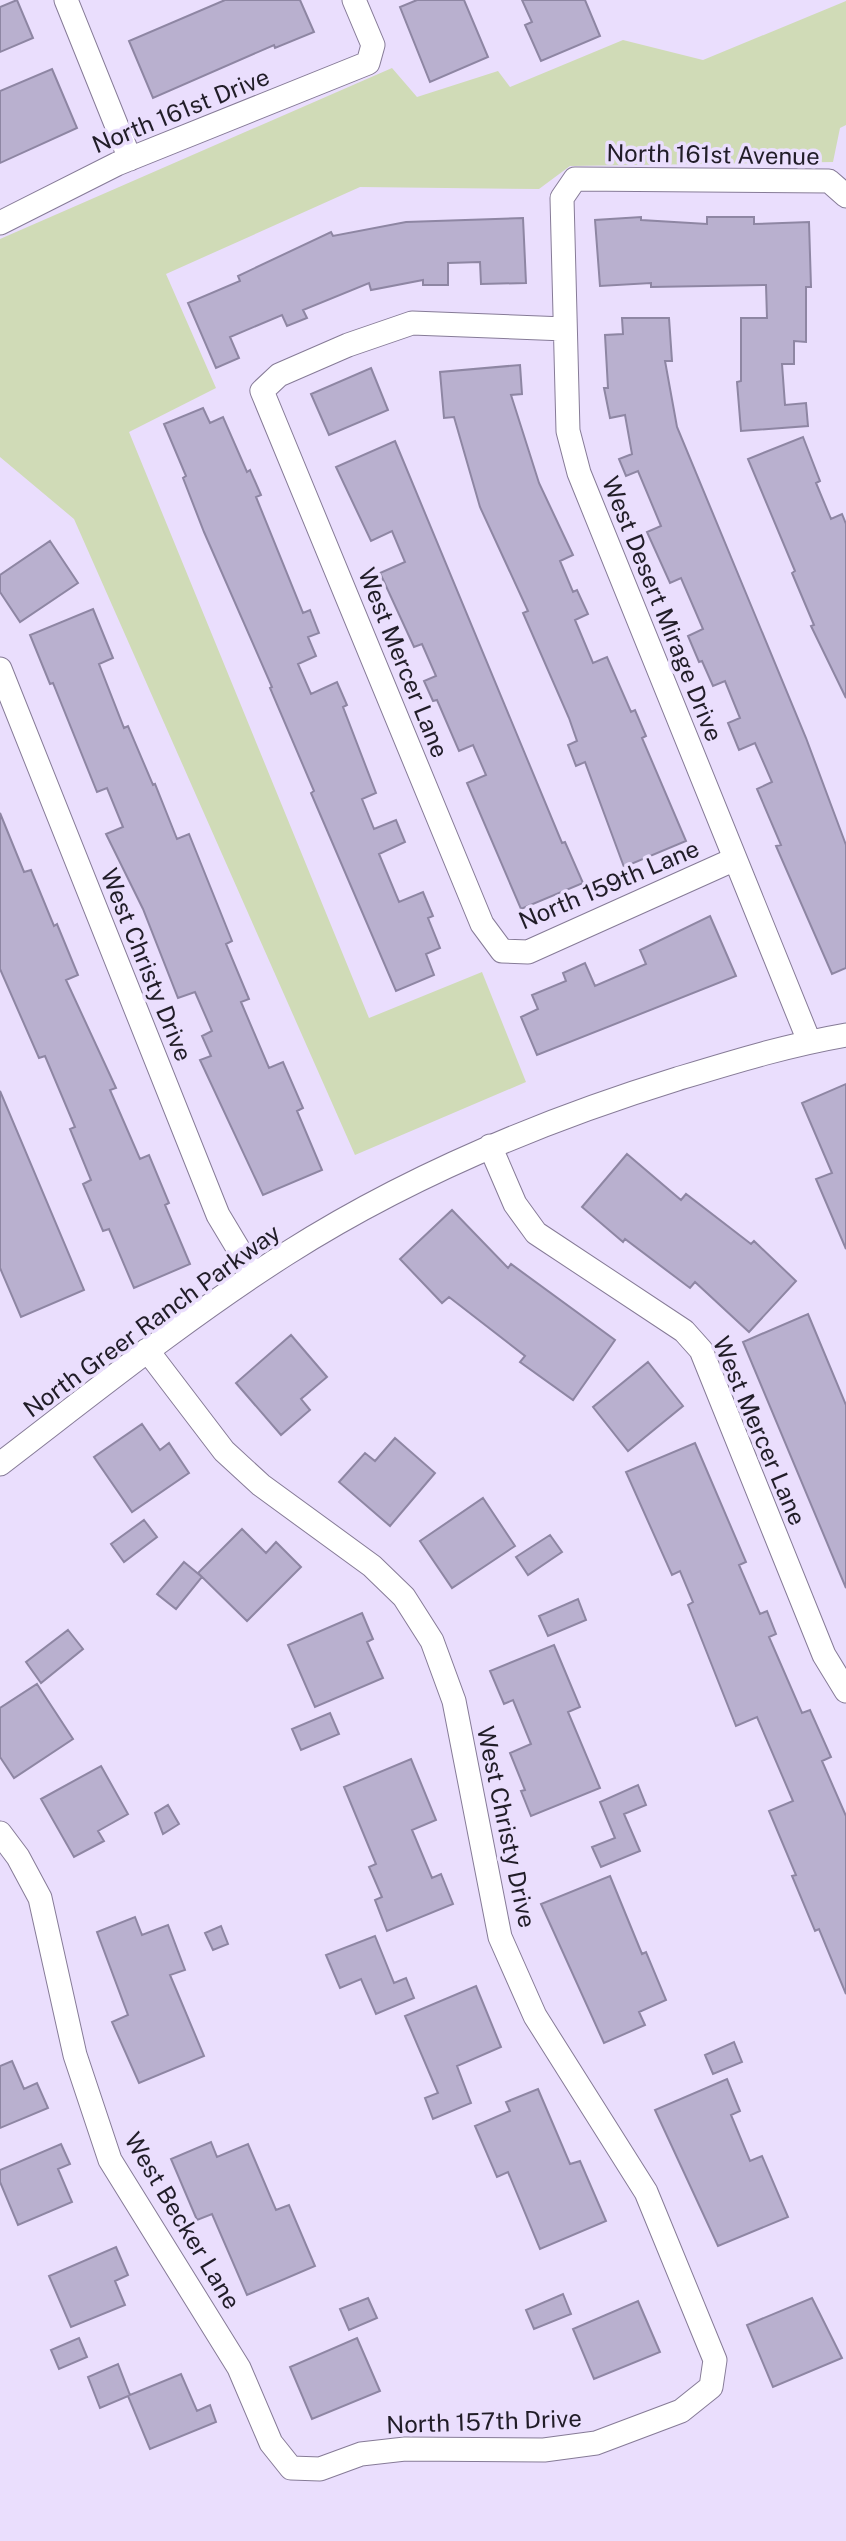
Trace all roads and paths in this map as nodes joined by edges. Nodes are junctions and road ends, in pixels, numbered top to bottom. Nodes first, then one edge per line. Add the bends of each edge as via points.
1 (66, 0) edge
2 (354, 0) edge
3 (130, 159) junction
4 (575, 179) joint
5 (846, 196) edge
6 (0, 223) edge
7 (565, 329) junction
8 (0, 669) edge
9 (735, 859) junction
10 (502, 951) joint
11 (846, 1035) edge
12 (809, 1041) junction
13 (490, 1146) junction
14 (254, 1275) junction
15 (147, 1350) junction
16 (0, 1464) edge
17 (846, 1690) edge
18 (0, 1833) edge
19 (711, 2388) joint
20 (291, 2468) joint

1 - 3 street
2 - 3 street, North 161st Drive via 373,45 368,63
3 - 6 street, North 161st Drive
4 - 5 street, North 161st Avenue via 829,181
4 - 7 street, West Desert Mirage Drive via 562,198
7 - 9 street, West Desert Mirage Drive via 568,431 579,473
7 - 10 street, West Mercer Lane via 412,323 279,374 262,391 482,924
8 - 14 street, West Christy Drive via 218,1215
9 - 10 street, North 159th Lane via 528,952
9 - 12 street, West Desert Mirage Drive
11 - 12 street, North Greer Ranch Parkway
12 - 13 street, North Greer Ranch Parkway via 580,1109
13 - 14 street, North Greer Ranch Parkway via 344,1220
13 - 17 street, West Mercer Lane via 515,1204 536,1233 684,1331 701,1350 824,1655
14 - 15 street, North Greer Ranch Parkway
15 - 16 street, North Greer Ranch Parkway
15 - 19 street, West Christy Drive via 224,1451 261,1485 372,1566 404,1597 432,1641 454,1701 500,1937 535,2016 646,2192 715,2360
18 - 20 street, West Becker Lane via 40,1898 75,2055 110,2160 239,2368 271,2443
19 - 20 street, North 157th Drive via 681,2411 596,2443 544,2450 405,2449 361,2454 320,2469

